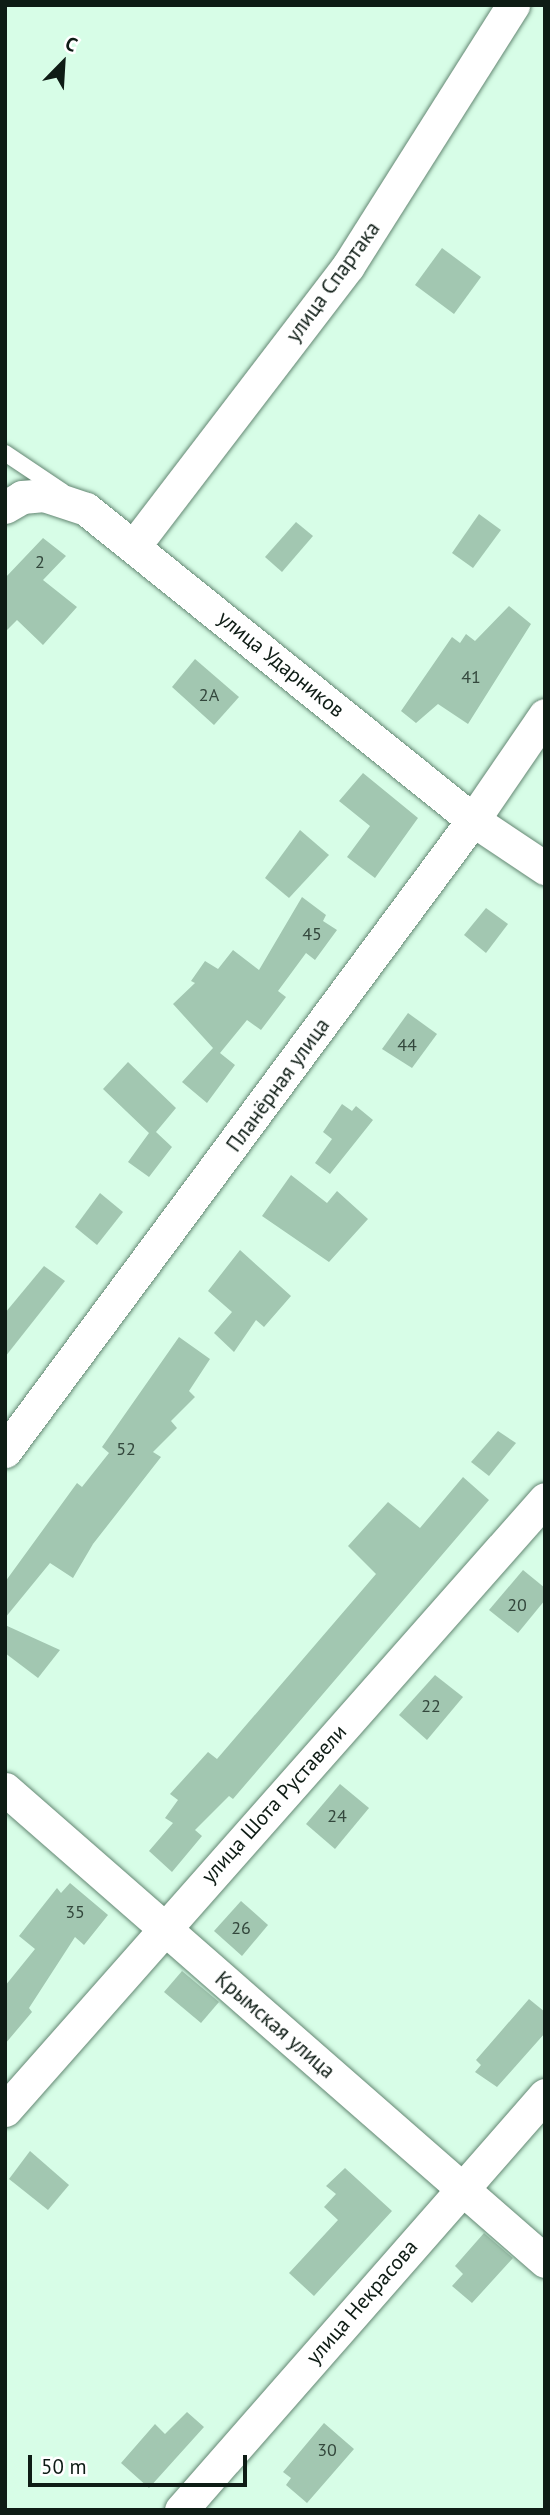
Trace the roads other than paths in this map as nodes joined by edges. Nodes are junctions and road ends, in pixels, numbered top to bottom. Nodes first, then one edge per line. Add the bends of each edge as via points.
1 (513, 5) edge
2 (5, 453) edge
3 (5, 507) edge
4 (86, 509) junction
5 (134, 545) junction
6 (545, 715) edge
7 (473, 820) junction
8 (545, 868) edge
9 (5, 1451) edge
10 (545, 1499) edge
11 (5, 1789) edge
12 (164, 1927) junction
13 (545, 2095) edge
14 (5, 2110) edge
15 (461, 2188) junction
16 (545, 2262) edge
17 (181, 2510) edge

1 - 5 street, улица Спартака via 348,265
2 - 4 lane
3 - 4 street, улица Ударников via 22,497 44,495
4 - 5 street, улица Ударников
5 - 7 street, улица Ударников
6 - 7 street, Планёрная улица
7 - 8 street, улица Ударников
7 - 9 street, Планёрная улица
10 - 12 street, улица Шота Руставели
11 - 12 street, Крымская улица
12 - 14 street, улица Шота Руставели
12 - 15 street, Крымская улица
13 - 15 street, улица Некрасова
15 - 16 street, Крымская улица
15 - 17 street, улица Некрасова

